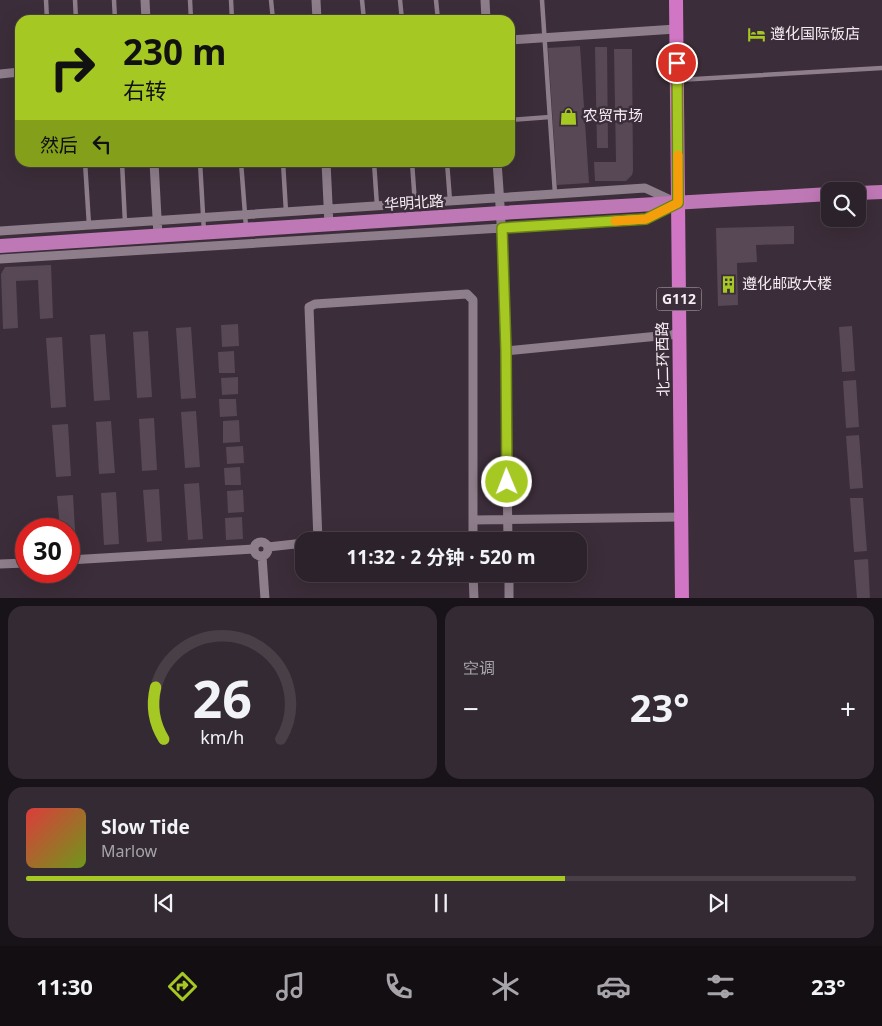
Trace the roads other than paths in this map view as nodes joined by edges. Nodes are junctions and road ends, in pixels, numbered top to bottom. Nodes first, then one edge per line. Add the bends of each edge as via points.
1 (46, 0) edge
2 (75, 0) edge
3 (114, 0) edge
4 (145, 0) edge
5 (190, 0) edge
6 (230, 0) edge
7 (272, 0) edge
8 (316, 0) edge
9 (362, 0) edge
10 (400, 0) edge
11 (436, 0) edge
12 (485, 0) edge
13 (542, 0) edge
14 (676, 0) edge
15 (47, 15) edge
16 (76, 15) edge
17 (115, 15) edge
18 (146, 15) edge
19 (191, 15) edge
20 (232, 15) edge
21 (273, 15) edge
22 (317, 15) edge
23 (364, 15) edge
24 (402, 15) edge
25 (438, 15) edge
26 (486, 15) edge
27 (676, 29) junction
28 (544, 38) junction
29 (515, 40) edge
30 (882, 68) edge
31 (15, 72) edge
32 (0, 74) edge
33 (677, 80) junction
34 (550, 117) junction
35 (515, 120) edge
36 (85, 167) edge
37 (122, 167) edge
38 (154, 167) edge
39 (200, 167) edge
40 (242, 167) edge
41 (282, 167) edge
42 (326, 167) edge
43 (374, 167) edge
44 (412, 167) edge
45 (447, 167) edge
46 (497, 167) edge
47 (882, 192) edge
48 (866, 193) edge
49 (555, 194) junction
50 (821, 195) edge
51 (500, 198) junction
52 (450, 201) junction
53 (678, 203) junction
54 (415, 204) junction
55 (377, 206) junction
56 (328, 209) junction
57 (286, 212) junction
58 (501, 213) junction
59 (245, 215) junction
60 (204, 218) junction
61 (158, 221) junction
62 (125, 223) junction
63 (89, 225) junction
64 (329, 225) junction
65 (502, 228) junction
66 (246, 230) junction
67 (0, 231) edge
68 (204, 233) junction
69 (158, 236) junction
70 (0, 246) edge
71 (0, 259) edge
72 (679, 334) junction
73 (506, 351) junction
74 (681, 517) junction
75 (508, 519) junction
76 (473, 520) junction
77 (318, 532) edge
78 (473, 532) edge
79 (508, 532) edge
80 (295, 544) edge
81 (268, 546) junction
82 (254, 549) junction
83 (262, 556) junction
84 (80, 559) edge
85 (15, 563) edge
86 (0, 564) edge
87 (473, 582) edge
88 (509, 582) edge
89 (265, 598) edge
90 (474, 598) edge
91 (509, 598) edge
92 (682, 598) edge

1 - 15 lane
2 - 16 lane
3 - 17 lane
4 - 18 street
5 - 19 lane
6 - 20 lane
7 - 21 lane
8 - 22 street
9 - 23 lane
10 - 24 lane
11 - 25 lane
12 - 26 street
13 - 28 lane
14 - 27 highway, 北二环西路 / G112
27 - 28 street
27 - 33 highway, 北二环西路 / G112
28 - 29 street
28 - 34 lane
30 - 33 lane
31 - 32 street
33 - 53 highway, 北二环西路 / G112
34 - 35 lane
34 - 49 lane
36 - 63 lane
37 - 62 lane
38 - 61 street
39 - 60 lane
40 - 59 lane
41 - 57 lane
42 - 56 street
43 - 55 lane
44 - 54 lane
45 - 52 lane
46 - 51 street
47 - 48 main road
49 - 51 street
49 - 53 street via 645,188
50 - 53 main road, 华明北路
51 - 52 street
51 - 58 street
52 - 54 street
53 - 58 main road, 华明北路
53 - 65 street via 646,219
53 - 72 highway, 北二环西路 / G112
54 - 55 street
55 - 56 street
56 - 57 street
56 - 64 street
57 - 59 street
58 - 64 main road, 华明北路
58 - 65 street
59 - 60 street
59 - 66 lane
60 - 61 street
60 - 68 lane
61 - 62 street
61 - 69 street
62 - 63 street
63 - 67 street
64 - 66 main road, 华明北路
65 - 71 street
65 - 73 street
66 - 68 main road, 华明北路
68 - 69 main road, 华明北路
69 - 70 main road, 华明北路
72 - 73 street
72 - 74 highway, 北二环西路 / G112
73 - 75 street
74 - 75 street
74 - 92 highway, 北二环西路 / G112
75 - 76 street
75 - 79 street
76 - 77 street via 473,300 467,294 315,304 310,307
76 - 78 street
80 - 81 street
81 - 82 street via 261,541
81 - 83 street via 267,553
82 - 83 street
82 - 84 street
83 - 89 street
85 - 86 street
87 - 90 street
88 - 91 street

